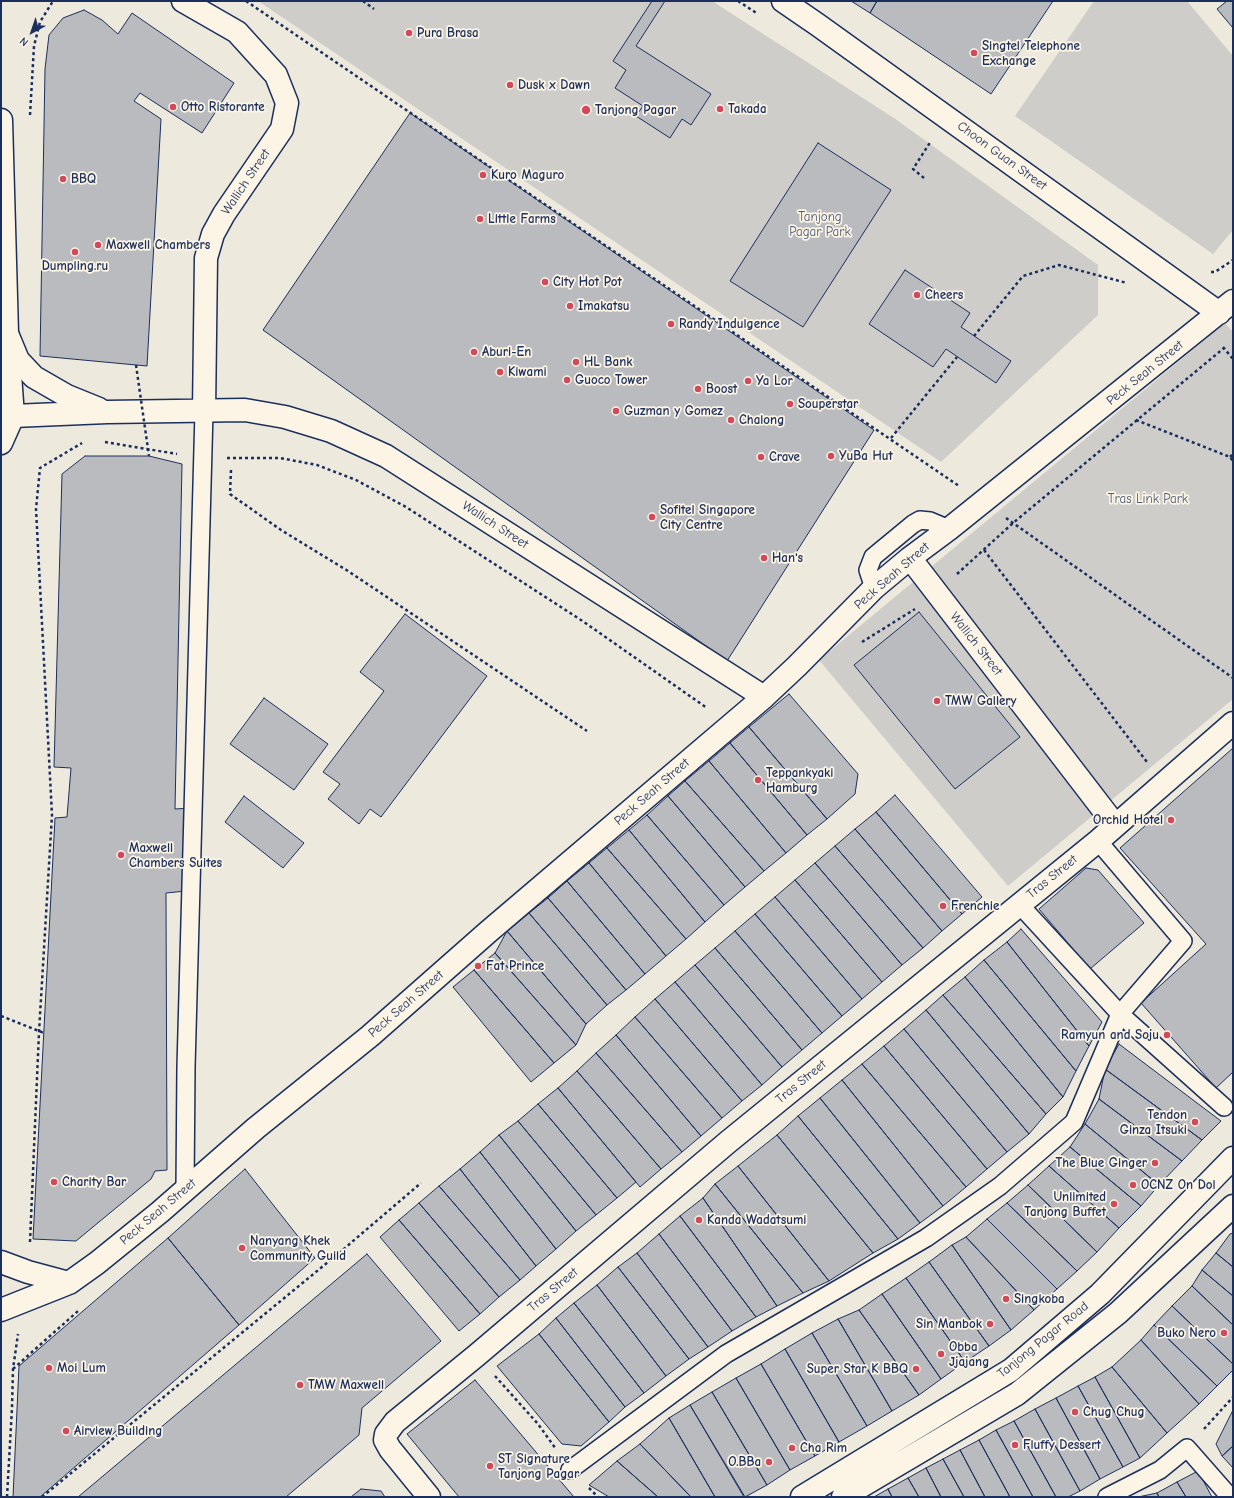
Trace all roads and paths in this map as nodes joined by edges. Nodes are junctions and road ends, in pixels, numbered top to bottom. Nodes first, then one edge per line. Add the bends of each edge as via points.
1 (53, 1) edge
2 (183, 1) edge
3 (247, 1) edge
4 (363, 1) edge
5 (783, 1) edge
6 (374, 9) dead end
7 (1, 120) edge
8 (30, 120) dead end
9 (934, 136) dead end
10 (924, 178) dead end
11 (1131, 284) dead end
12 (1226, 307) edge
13 (7, 333) junction
14 (974, 336) dead end
15 (1224, 348) dead end
16 (957, 356) dead end
17 (136, 365) dead end
18 (107, 412) junction
19 (204, 412) junction
20 (7, 419) edge
21 (1136, 420) junction
22 (891, 438) junction
23 (86, 441) dead end
24 (102, 442) dead end
25 (1, 443) edge
26 (1233, 454) edge
27 (149, 456) dead end
28 (1230, 457) junction
29 (203, 458) junction
30 (1233, 461) edge
31 (231, 470) dead end
32 (983, 502) junction
33 (1014, 523) junction
34 (949, 529) junction
35 (984, 550) dead end
36 (910, 558) junction
37 (874, 588) junction
38 (1233, 678) edge
39 (764, 696) junction
40 (712, 711) dead end
41 (1233, 723) edge
42 (587, 731) dead end
43 (1151, 767) dead end
44 (1115, 825) junction
45 (1098, 841) junction
46 (1019, 904) junction
47 (1120, 1014) junction
48 (1, 1016) edge
49 (39, 1032) junction
50 (44, 1033) dead end
51 (1224, 1107) dead end
52 (1232, 1162) edge
53 (421, 1183) dead end
54 (185, 1190) junction
55 (1233, 1206) edge
56 (1, 1262) edge
57 (28, 1272) junction
58 (69, 1283) junction
59 (1, 1310) edge
60 (477, 1355) junction
61 (13, 1369) dead end
62 (1233, 1397) edge
63 (1187, 1448) junction
64 (570, 1470) joint
65 (7, 1497) edge
66 (42, 1497) edge
67 (429, 1497) edge
68 (802, 1497) edge
69 (843, 1497) edge
70 (1107, 1497) edge
71 (1230, 1497) edge

1 - 8 path via 40,22 34,46
2 - 19 street, Wallich Street via 238,32 276,75 287,103 282,129 224,214 213,234 206,258
3 - 22 path
4 - 6 path
5 - 12 street, Choon Guan Street
7 - 13 street
9 - 10 path via 913,169
11 - 14 path via 1059,265 1023,276
12 - 32 street, Peck Seah Street
13 - 18 street, Wallich Street via 18,360 34,377 81,403
13 - 20 street
15 - 21 path
16 - 22 path
17 - 27 path, bridge
18 - 19 street, Wallich Street
18 - 20 street, Wallich Street
19 - 29 lane
19 - 39 street, Wallich Street via 244,410 285,417 332,431 386,456
20 - 25 street
21 - 28 path
21 - 33 path
22 - 32 path
23 - 49 path via 40,468 36,509 52,815
24 - 29 path
26 - 28 path
28 - 30 path
29 - 40 path via 280,458 317,465 356,480 406,507 584,622
29 - 54 lane via 186,1067
31 - 42 path via 230,494
32 - 33 path
32 - 34 street, Peck Seah Street
33 - 38 path
34 - 36 street, Peck Seah Street
34 - 37 lane via 930,521 920,520 912,524 873,557 868,570
35 - 43 path
36 - 37 street, Peck Seah Street
36 - 44 street, Wallich Street
37 - 39 street, Peck Seah Street
39 - 54 street, Peck Seah Street via 370,1036 256,1128
41 - 44 street, Tras Street
44 - 45 street, Tras Street
45 - 46 street, Tras Street
45 - 47 lane via 1183,941
46 - 47 lane
46 - 60 street, Tras Street via 728,1142
47 - 51 lane
47 - 64 lane via 1074,1122 1000,1186 926,1238 726,1354
48 - 49 path
49 - 50 path
49 - 57 path
52 - 68 street, Tanjong Pagar Road via 1100,1294 1011,1370
53 - 66 path
54 - 58 street, Peck Seah Street
55 - 69 street, Tanjong Pagar Road via 1118,1313 1017,1394
56 - 57 street
57 - 58 street
58 - 59 street, Peck Seah Street
60 - 64 path via 538,1424
60 - 67 street, Tras Street via 395,1422 386,1434 385,1440 390,1450
61 - 65 path
62 - 63 path
63 - 70 lane via 1160,1470
63 - 71 lane

